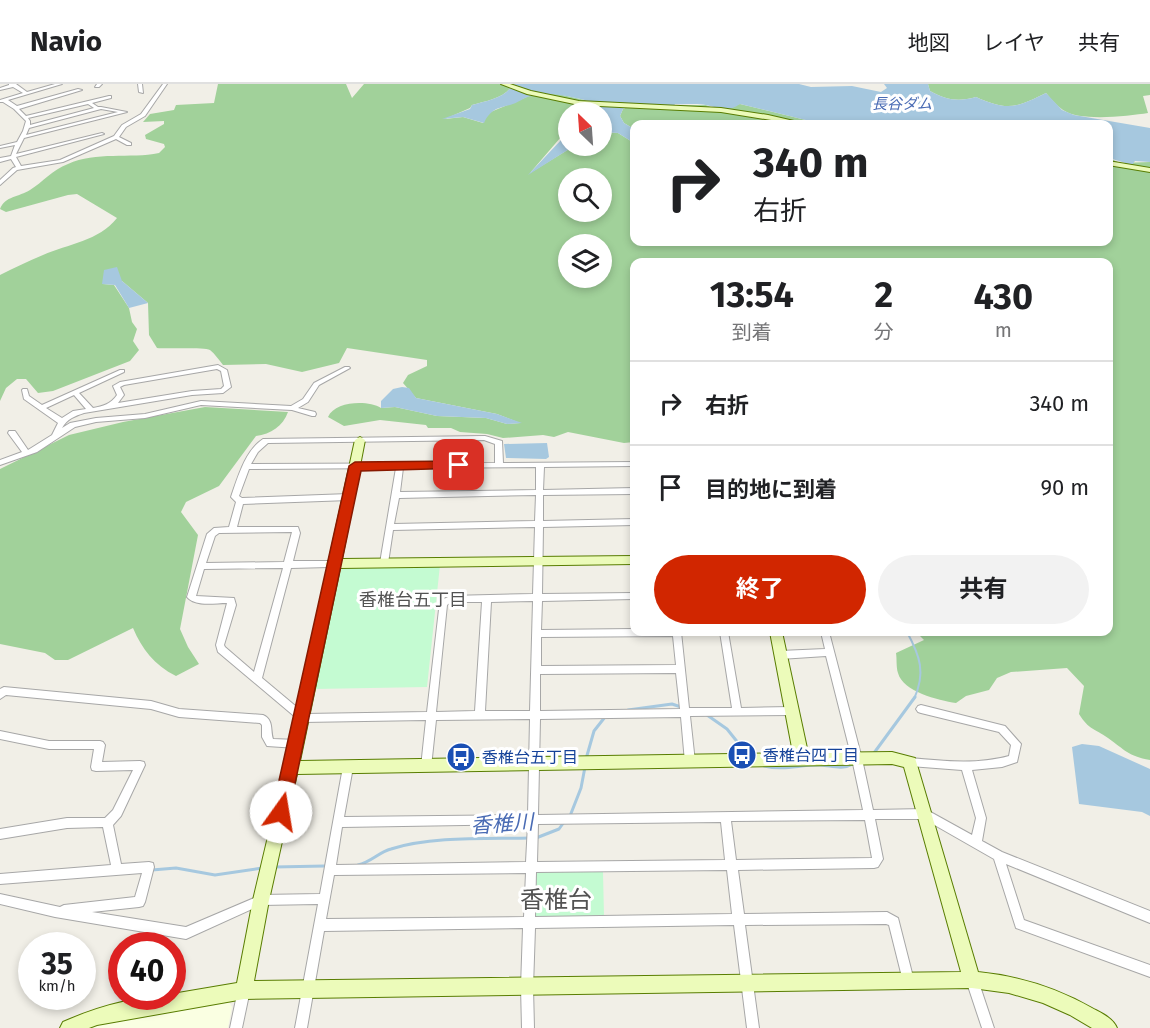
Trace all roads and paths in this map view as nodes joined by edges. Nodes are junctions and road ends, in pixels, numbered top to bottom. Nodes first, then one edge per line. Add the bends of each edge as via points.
1 (60, 84) edge
2 (140, 84) edge
3 (165, 84) edge
4 (504, 84) edge
5 (12, 85) edge
6 (47, 86) edge
7 (0, 89) edge
8 (80, 90) dead end
9 (141, 92) dead end
10 (26, 93) junction
11 (109, 97) dead end
12 (2, 100) edge
13 (89, 102) junction
14 (16, 108) junction
15 (97, 109) junction
16 (27, 117) junction
17 (781, 120) edge
18 (28, 127) junction
19 (102, 135) dead end
20 (23, 137) junction
21 (116, 137) junction
22 (17, 144) junction
23 (129, 144) dead end
24 (0, 147) edge
25 (13, 157) junction
26 (0, 160) edge
27 (1113, 164) edge
28 (19, 168) junction
29 (1150, 170) edge
30 (0, 183) edge
31 (347, 368) dead end
32 (123, 371) dead end
33 (25, 390) dead end
34 (75, 392) junction
35 (42, 407) junction
36 (108, 408) junction
37 (292, 408) junction
38 (91, 410) junction
39 (312, 414) dead end
40 (62, 422) junction
41 (12, 433) dead end
42 (56, 435) junction
43 (360, 440) junction
44 (26, 453) junction
45 (1, 462) edge
46 (499, 464) junction
47 (540, 464) junction
48 (630, 464) edge
49 (355, 466) junction
50 (400, 466) junction
51 (246, 467) junction
52 (630, 491) edge
53 (539, 493) junction
54 (396, 495) junction
55 (349, 497) junction
56 (240, 501) junction
57 (630, 522) edge
58 (538, 524) junction
59 (390, 527) junction
60 (232, 530) junction
61 (630, 560) edge
62 (538, 561) junction
63 (384, 563) junction
64 (288, 564) junction
65 (333, 564) junction
66 (200, 566) junction
67 (630, 596) edge
68 (537, 597) junction
69 (487, 598) junction
70 (630, 633) edge
71 (537, 634) junction
72 (677, 636) edge
73 (725, 636) edge
74 (777, 636) edge
75 (826, 636) edge
76 (829, 652) junction
77 (780, 655) junction
78 (681, 669) junction
79 (536, 670) junction
80 (257, 679) junction
81 (0, 695) edge
82 (921, 709) dead end
83 (737, 711) junction
84 (791, 711) junction
85 (534, 713) junction
86 (686, 713) junction
87 (431, 715) junction
88 (480, 715) junction
89 (303, 718) junction
90 (0, 735) edge
91 (297, 744) junction
92 (857, 759) junction
93 (801, 760) junction
94 (690, 762) junction
95 (910, 762) junction
96 (966, 765) junction
97 (533, 766) junction
98 (348, 767) junction
99 (426, 767) junction
100 (291, 768) junction
101 (869, 813) junction
102 (925, 814) junction
103 (725, 816) junction
104 (533, 819) junction
105 (339, 822) junction
106 (107, 823) junction
107 (0, 834) edge
108 (975, 842) junction
109 (998, 856) junction
110 (732, 866) junction
111 (117, 869) junction
112 (531, 869) junction
113 (329, 870) junction
114 (0, 879) edge
115 (0, 899) edge
116 (323, 899) junction
117 (261, 900) junction
118 (55, 912) junction
119 (1150, 917) edge
120 (739, 919) junction
121 (529, 922) junction
122 (320, 925) junction
123 (1150, 971) edge
124 (972, 980) junction
125 (908, 982) junction
126 (747, 984) junction
127 (527, 987) junction
128 (244, 990) junction
129 (307, 990) junction
130 (69, 1028) edge
131 (236, 1028) edge
132 (301, 1028) edge
133 (528, 1028) edge
134 (753, 1028) edge
135 (988, 1028) edge
136 (1108, 1028) edge

1 - 6 street
2 - 9 street
3 - 21 street via 143,116 124,126
4 - 17 street via 571,102 723,110
5 - 7 street
5 - 10 street
6 - 10 street
8 - 14 street
10 - 12 street
11 - 13 street
12 - 14 street
13 - 15 street
13 - 16 street
14 - 16 street
15 - 18 street
15 - 20 street via 125,112
16 - 18 street
18 - 20 street
19 - 25 street
20 - 22 street
21 - 23 street
21 - 28 street via 61,161
22 - 24 street
22 - 25 street
25 - 26 street
25 - 28 street
27 - 29 street
28 - 30 street
31 - 37 street via 316,384 306,400
32 - 34 street
33 - 35 street via 26,397
34 - 35 street
34 - 38 street
35 - 40 street
36 - 36 street via 223,391 228,387 225,370 218,367 156,373 118,384 120,398
36 - 38 street
37 - 39 street
37 - 42 street via 201,403 145,416 96,420 74,425
38 - 40 street
40 - 42 street
41 - 44 street
42 - 44 street
43 - 46 street via 485,438 499,443
43 - 49 street
43 - 51 street via 266,441
44 - 45 street
46 - 47 street
46 - 50 street
47 - 48 street
47 - 53 street
49 - 50 street
49 - 51 street
49 - 55 street
50 - 54 street
51 - 56 street via 235,497
52 - 53 street
53 - 54 street
53 - 58 street
54 - 59 street
55 - 56 street
55 - 65 street
56 - 60 street
57 - 58 street
58 - 59 street
58 - 62 street
59 - 63 street
60 - 64 street via 295,529
60 - 66 street via 211,534
61 - 62 street
62 - 63 street
62 - 68 street
63 - 65 street
64 - 65 street
64 - 66 street
64 - 80 street
65 - 89 street
66 - 80 street via 191,597 231,600 221,649
67 - 68 street
68 - 69 street
68 - 71 street
69 - 87 street via 450,599 443,603
69 - 88 street
70 - 71 street
71 - 79 street
72 - 78 street
73 - 83 street
74 - 77 street
75 - 76 street
76 - 77 street
76 - 92 street
77 - 84 street
78 - 79 street
78 - 86 street
79 - 85 street
80 - 89 street
81 - 91 street via 4,691 151,705 179,713 257,718 267,724 270,743
82 - 96 street via 1002,729 1016,744 1014,759
83 - 84 street
83 - 86 street
84 - 93 street
85 - 86 street
85 - 88 street
85 - 97 street
86 - 94 street
87 - 88 street
87 - 89 street
87 - 99 street
89 - 91 street
90 - 106 street via 49,745 100,745 96,767 140,765 117,813
91 - 100 street
92 - 93 street
92 - 95 street
92 - 101 street
93 - 94 street
94 - 97 street
95 - 96 street
95 - 102 street
96 - 108 street via 981,818
97 - 99 street
97 - 104 street
98 - 99 street
98 - 100 street
98 - 105 street
100 - 117 street
101 - 102 street
101 - 103 street
101 - 110 street via 878,859 874,863
102 - 108 street
102 - 124 street
103 - 104 street
103 - 110 street
104 - 105 street
104 - 112 street
105 - 113 street
106 - 107 street via 66,823
106 - 111 street
108 - 109 street
109 - 119 street
109 - 123 street via 1020,924
110 - 112 street
110 - 120 street
111 - 114 street
111 - 118 street via 149,867 139,902
112 - 113 street
112 - 121 street
113 - 116 street
115 - 118 street
116 - 117 street
116 - 122 street
117 - 118 street via 186,933
117 - 128 street
120 - 121 street
120 - 125 street via 887,918 894,922
120 - 126 street
121 - 122 street
121 - 127 street
122 - 129 street
124 - 125 street
124 - 135 street
124 - 136 street via 1000,982 1052,996
125 - 126 street
126 - 127 street
126 - 134 street
127 - 129 street
127 - 133 street
128 - 129 street
128 - 130 street via 96,1016
128 - 131 street
129 - 132 street

